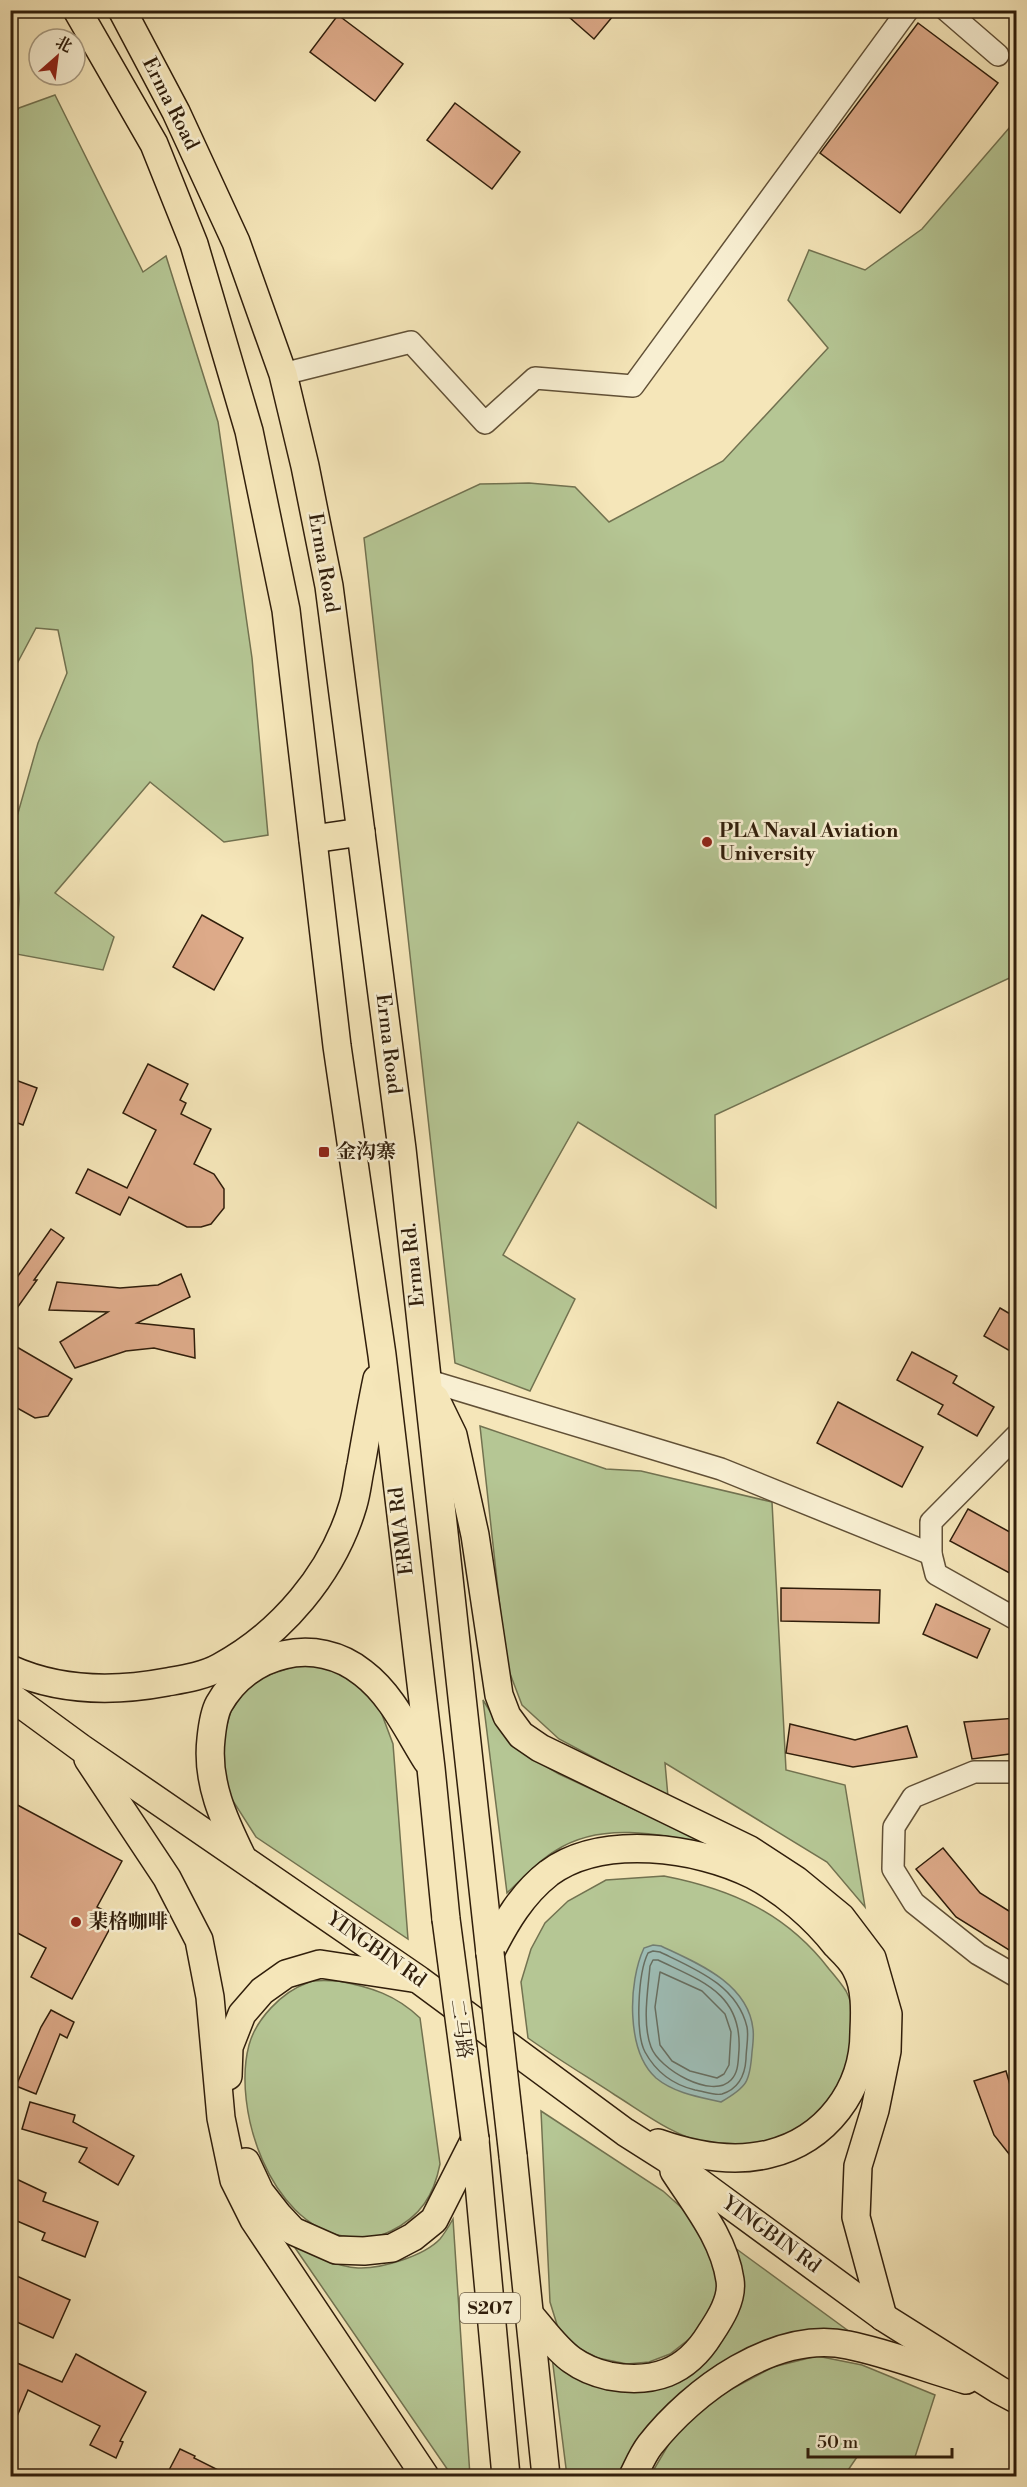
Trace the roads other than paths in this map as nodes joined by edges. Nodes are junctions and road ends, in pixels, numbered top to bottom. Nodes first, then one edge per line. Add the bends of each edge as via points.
1 (77, 10) edge
2 (122, 10) edge
3 (908, 10) edge
4 (946, 10) edge
5 (998, 55) dead end
6 (283, 374) junction
7 (361, 832) junction
8 (313, 839) junction
9 (381, 1355) junction
10 (426, 1380) junction
11 (1017, 1436) edge
12 (931, 1554) junction
13 (1017, 1619) edge
14 (10, 1669) edge
15 (10, 1696) edge
16 (81, 1748) junction
17 (431, 1768) junction
18 (1017, 1772) edge
19 (243, 1858) junction
20 (446, 1919) joint
21 (490, 1953) junction
22 (1017, 1976) edge
23 (419, 1980) junction
24 (625, 2132) junction
25 (475, 2139) junction
26 (666, 2158) junction
27 (528, 2313) junction
28 (883, 2317) junction
29 (1008, 2394) edge
30 (425, 2476) edge
31 (506, 2476) edge
32 (546, 2476) edge
33 (633, 2476) edge

1 - 8 main road, Erma Road via 154,144 194,244 249,431 286,610
2 - 6 main road, Erma Road via 176,112 236,243
3 - 6 street via 633,386 535,378 485,423 411,342
4 - 5 street
6 - 7 main road, Erma Road via 329,586
7 - 8 main road
7 - 10 main road, Erma Rd. via 402,1149
8 - 9 main road, Erma Road via 337,1047
9 - 14 main road via 353,1505 326,1565 277,1627 218,1668 142,1687 68,1687
9 - 17 main road, ERMA Rd
10 - 12 street via 722,1469
10 - 21 main road, ERMA Rd
10 - 28 main road via 453,1435 475,1535 499,1695 507,1716 521,1735 759,1856 841,1917 872,1958 888,2014 887,2051 858,2166 856,2217
11 - 12 street via 931,1521
12 - 13 street via 936,1574
15 - 16 main road, YINGBIN Rd
16 - 19 main road, YINGBIN Rd
16 - 30 main road via 166,1878 199,1940 210,1997 221,2118 234,2180 263,2234
17 - 19 main road via 383,1690 339,1658 311,1651 284,1654 256,1664 236,1680 218,1706 211,1740 211,1770 219,1810
17 - 20 main road, ERMA Rd
18 - 22 street via 974,1772 913,1797 894,1827 893,1869 914,1903 978,1954
19 - 23 main road, YINGBIN Rd
20 - 25 main road, 二马路, bridge
21 - 24 main road via 520,1902 549,1874 571,1861 606,1851 672,1850 722,1862 754,1875 825,1931 857,1970 865,2003 864,2050 850,2093 832,2117 802,2141 769,2154 728,2158 686,2153
21 - 27 main road, 二马路 / S207, bridge
23 - 24 main road, YINGBIN Rd
23 - 25 main road via 320,1964 286,1974 261,1991 242,2014 229,2047 228,2086 235,2132 260,2192 293,2231 336,2250 364,2251 392,2248 434,2220
24 - 26 main road, YINGBIN Rd
25 - 31 main road, S207
26 - 27 main road via 722,2247 730,2282 727,2305 700,2350 677,2369 654,2377 630,2380 595,2373 571,2360
26 - 28 main road, YINGBIN Rd
27 - 32 main road, S207
28 - 29 main road, YINGBIN Rd
29 - 33 main road via 847,2345 815,2343 780,2349 724,2376 686,2405 649,2446

